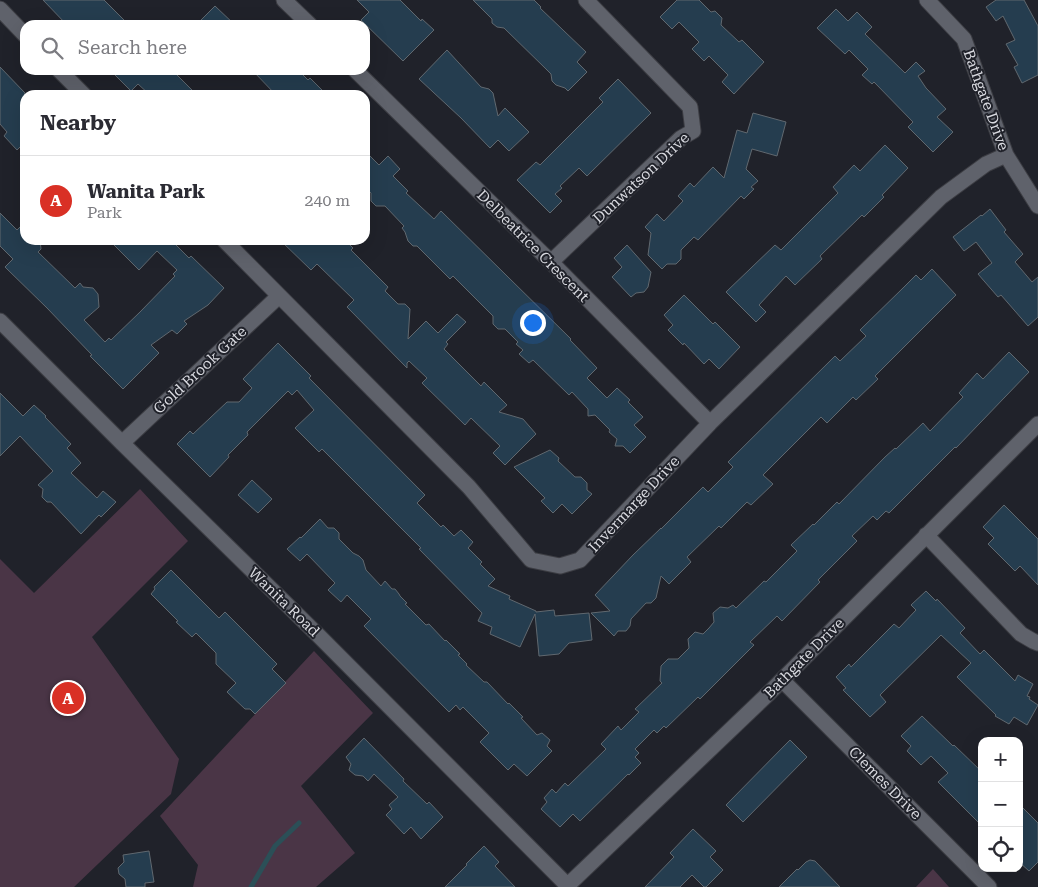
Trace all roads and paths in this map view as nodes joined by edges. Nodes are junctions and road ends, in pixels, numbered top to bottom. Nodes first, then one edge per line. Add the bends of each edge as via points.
1 (284, 0) edge
2 (586, 0) edge
3 (927, 0) edge
4 (0, 9) edge
5 (305, 20) edge
6 (20, 30) edge
7 (64, 75) edge
8 (360, 75) edge
9 (79, 90) edge
10 (1006, 155) junction
11 (1038, 206) edge
12 (229, 245) edge
13 (551, 262) junction
14 (279, 296) junction
15 (0, 320) edge
16 (710, 423) junction
17 (1038, 424) edge
18 (122, 443) junction
19 (926, 535) junction
20 (1038, 643) edge
21 (782, 680) junction
22 (567, 886) edge
23 (989, 887) edge

1 - 5 street
2 - 13 street, Dunwatson Drive via 690,107 693,131 681,138
3 - 10 street, Bathgate Drive via 964,39
4 - 6 street
7 - 9 street
8 - 13 street, Delbeatrice Crescent
10 - 11 street, Bathgate Drive
10 - 16 street, Invermarge Drive via 986,164 941,197
12 - 14 street, Invermarge Drive
13 - 16 street, Delbeatrice Crescent
14 - 16 street, Invermarge Drive via 469,487 531,560 560,566 580,560
14 - 18 street, Gold Brook Gate
15 - 18 street, Wanita Road
17 - 19 street, Bathgate Drive
18 - 22 street, Wanita Road
19 - 20 street via 1021,634
19 - 21 street, Bathgate Drive
21 - 22 street, Bathgate Drive
21 - 23 street, Clemes Drive

